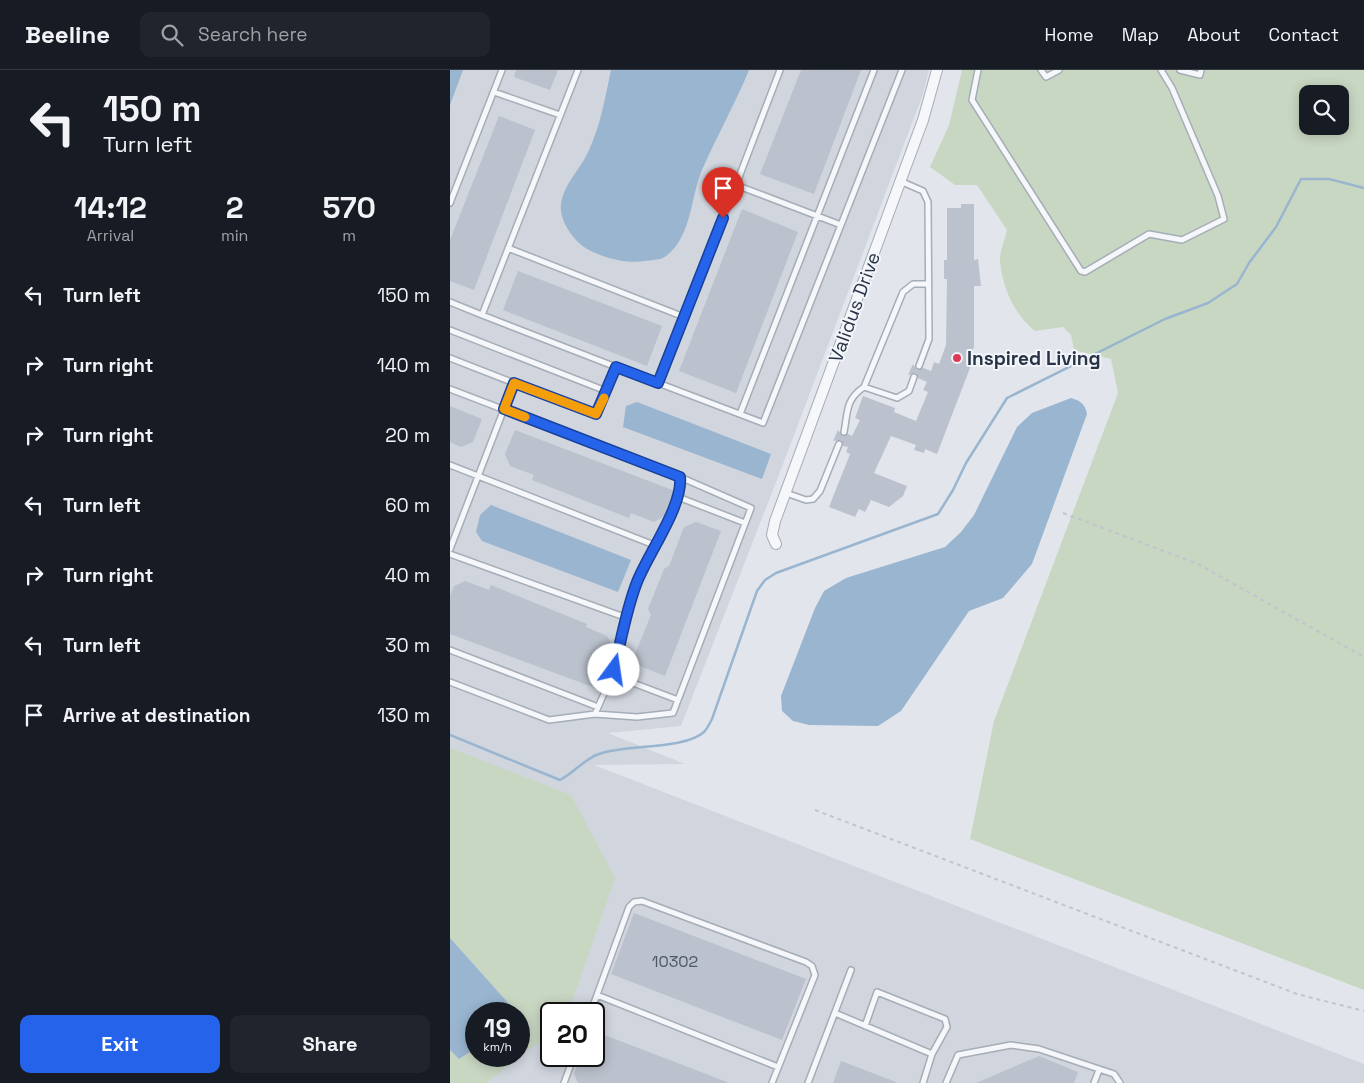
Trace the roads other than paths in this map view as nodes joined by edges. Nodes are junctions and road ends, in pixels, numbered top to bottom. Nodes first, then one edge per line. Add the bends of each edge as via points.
1 (502, 70) edge
2 (578, 70) edge
3 (780, 70) edge
4 (874, 70) edge
5 (902, 70) edge
6 (937, 70) edge
7 (978, 70) edge
8 (1041, 70) edge
9 (1059, 70) edge
10 (1161, 70) edge
11 (1180, 70) edge
12 (1201, 70) edge
13 (494, 92) junction
14 (560, 115) junction
15 (900, 181) junction
16 (736, 185) junction
17 (450, 203) edge
18 (818, 216) junction
19 (841, 224) junction
20 (508, 248) junction
21 (928, 284) junction
22 (450, 302) edge
23 (482, 315) junction
24 (684, 317) junction
25 (450, 330) edge
26 (450, 358) edge
27 (919, 366) dead end
28 (616, 367) junction
29 (914, 377) dead end
30 (514, 383) junction
31 (658, 383) junction
32 (864, 387) junction
33 (450, 389) edge
34 (606, 391) junction
35 (504, 409) junction
36 (740, 414) junction
37 (844, 432) dead end
38 (839, 444) dead end
39 (450, 465) edge
40 (478, 476) junction
41 (680, 477) junction
42 (785, 493) junction
43 (678, 497) junction
44 (745, 523) junction
45 (776, 544) dead end
46 (654, 545) junction
47 (450, 549) edge
48 (450, 554) edge
49 (626, 618) junction
50 (450, 650) edge
51 (612, 675) junction
52 (450, 682) edge
53 (678, 700) junction
54 (598, 707) junction
55 (595, 714) junction
56 (851, 970) dead end
57 (596, 995) junction
58 (594, 1002) edge
59 (835, 1013) junction
60 (865, 1026) junction
61 (932, 1054) junction
62 (570, 1067) edge
63 (778, 1067) junction
64 (1099, 1070) junction
65 (564, 1083) edge
66 (772, 1083) edge
67 (808, 1083) edge
68 (922, 1083) edge
69 (946, 1083) edge
70 (1094, 1083) edge
71 (1120, 1083) edge

1 - 13 lane
2 - 14 lane
3 - 16 lane
4 - 18 lane
5 - 19 lane
6 - 15 street, Validus Drive via 931,96
7 - 10 lane via 972,100 1081,271 1085,272 1149,234 1182,240 1224,219 1218,196 1172,88
8 - 9 lane via 1046,77
11 - 12 lane via 1200,75
13 - 14 lane
13 - 17 lane
14 - 20 lane
15 - 21 lane via 919,189 926,197
15 - 42 street, Validus Drive
16 - 18 lane
16 - 24 lane
18 - 19 lane
18 - 36 lane
19 - 36 lane via 764,423
20 - 23 lane
20 - 24 lane
21 - 27 lane via 929,339
21 - 32 lane via 913,284 903,292
22 - 23 lane
23 - 28 lane
24 - 31 lane
25 - 34 lane
26 - 30 lane
28 - 31 lane
28 - 34 lane
29 - 32 lane via 909,391 897,398
30 - 34 lane via 596,414
30 - 35 lane
31 - 36 lane
32 - 37 lane via 854,394 849,403
33 - 35 lane
35 - 40 lane
35 - 41 lane
38 - 42 lane via 820,491 813,499
39 - 40 lane
40 - 46 lane
40 - 47 lane
41 - 43 lane
41 - 44 lane via 751,508
42 - 45 street, Validus Drive via 773,528
43 - 44 lane
43 - 46 lane
44 - 53 lane
46 - 49 lane via 637,582
48 - 49 lane
49 - 51 lane
50 - 54 lane
51 - 53 lane
51 - 54 lane
52 - 55 lane via 549,720
53 - 55 lane via 673,713 638,717
54 - 55 lane
56 - 59 lane
57 - 58 lane
57 - 63 lane
57 - 63 lane via 629,907 634,902 642,901 806,962 812,966 815,975
59 - 60 lane
59 - 67 lane
60 - 61 lane
60 - 61 lane via 877,992 945,1019 947,1027
61 - 68 lane
62 - 65 lane
63 - 66 lane
64 - 69 lane via 1039,1049 1011,1046 958,1055
64 - 70 lane
64 - 71 lane via 1114,1074

